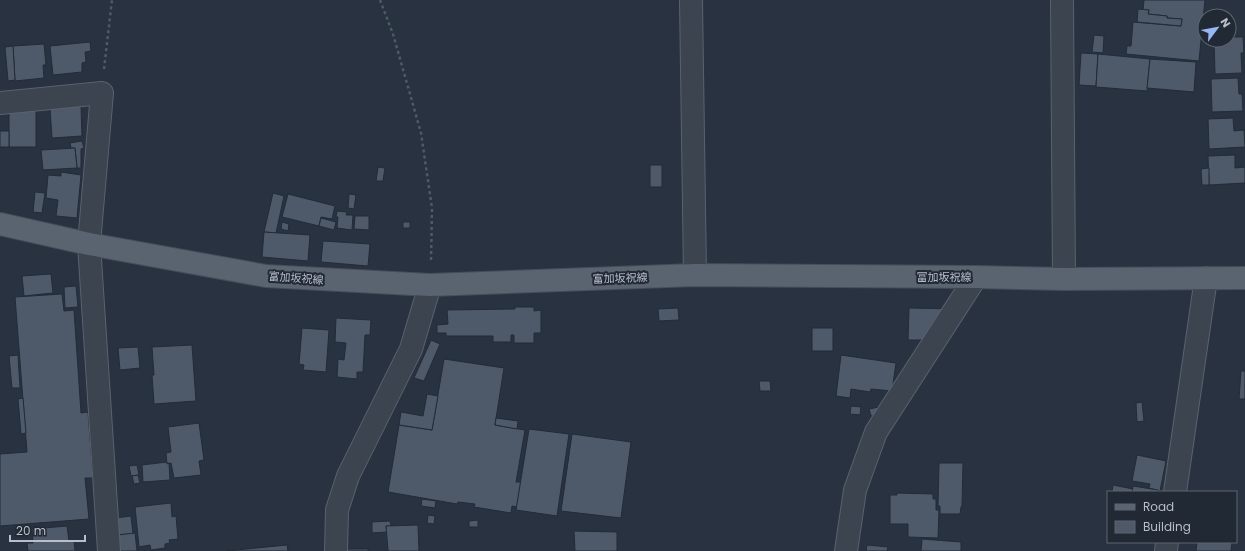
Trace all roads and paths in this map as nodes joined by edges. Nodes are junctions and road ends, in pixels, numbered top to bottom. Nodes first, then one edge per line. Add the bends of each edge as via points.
1 (112, 0) edge
2 (380, 0) edge
3 (691, 0) edge
4 (1062, 0) edge
5 (102, 93) junction
6 (0, 103) edge
7 (0, 224) edge
8 (89, 244) junction
9 (695, 275) junction
10 (976, 277) junction
11 (1206, 278) junction
12 (1245, 278) edge
13 (1064, 279) junction
14 (430, 285) junction
15 (1175, 491) edge
16 (109, 551) edge
17 (336, 551) edge
18 (846, 551) edge

1 - 5 path
2 - 14 path via 393,34 421,133 432,208
3 - 9 street
4 - 13 street
5 - 6 street
5 - 8 street
7 - 8 main road, 富加坂祝線
8 - 14 main road, 富加坂祝線 via 266,276
8 - 16 street
9 - 10 main road, 富加坂祝線
9 - 14 main road, 富加坂祝線
10 - 13 main road, 富加坂祝線
10 - 18 street via 876,432 855,490
11 - 12 main road, 富加坂祝線
11 - 13 main road, 富加坂祝線
11 - 15 street
14 - 17 street via 411,349 348,476 337,510

